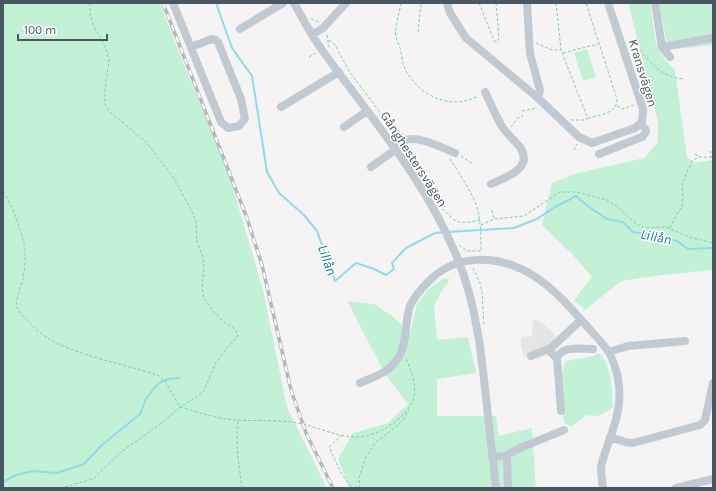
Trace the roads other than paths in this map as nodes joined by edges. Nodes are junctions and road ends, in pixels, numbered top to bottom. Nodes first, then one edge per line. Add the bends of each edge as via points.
1 (173, 3) edge
2 (283, 3) edge
3 (294, 3) edge
4 (346, 3) edge
5 (447, 3) edge
6 (527, 3) edge
7 (608, 3) edge
8 (656, 3) edge
9 (240, 29) dead end
10 (312, 35) junction
11 (713, 38) edge
12 (191, 47) junction
13 (662, 47) junction
14 (670, 57) dead end
15 (338, 72) junction
16 (485, 92) road end
17 (538, 98) junction
18 (281, 107) dead end
19 (367, 111) junction
20 (641, 124) junction
21 (344, 127) dead end
22 (395, 149) junction
23 (455, 153) road end
24 (599, 154) dead end
25 (371, 167) dead end
26 (491, 184) dead end
27 (459, 263) junction
28 (581, 320) junction
29 (685, 341) dead end
30 (549, 349) junction
31 (593, 349) dead end
32 (609, 352) junction
33 (531, 356) dead end
34 (557, 358) junction
35 (360, 383) dead end
36 (713, 383) edge
37 (561, 411) dead end
38 (564, 430) dead end
39 (610, 437) junction
40 (507, 455) junction
41 (492, 458) junction
42 (713, 478) edge
43 (496, 488) edge
44 (508, 488) edge
45 (603, 488) edge
46 (676, 488) edge

1 - 12 street
2 - 9 street
3 - 10 street, Gånghestersvägen
4 - 10 street via 323,28
5 - 17 street, Kransvägen via 450,13 466,38
6 - 17 street via 534,70 540,90
7 - 20 street, Kransvägen via 641,103
8 - 13 street, Kransvägen
10 - 15 street, Gånghestersvägen
11 - 13 street, Kransvägen
12 - 12 street via 221,122 228,128 239,126 245,119 242,100 218,42 212,39
13 - 14 street, Kransvägen
15 - 18 street
15 - 19 street, Gånghestersvägen
16 - 26 street via 500,123 523,153 524,158 520,169
17 - 20 street, Kransvägen via 579,137 592,143
19 - 21 street
19 - 22 street, Gånghestersvägen
20 - 24 street via 646,130 642,137
22 - 23 street via 405,140 412,139 426,141
22 - 25 street
22 - 27 street, Gånghestersvägen via 423,190
27 - 28 street via 470,260 497,262 526,272 544,284
27 - 35 street via 430,280 416,296 410,307 402,351 396,361 383,373
27 - 41 street, Gånghestersvägen via 476,322
28 - 30 street
28 - 32 street
29 - 32 street via 628,346
30 - 33 street
30 - 34 street
31 - 34 street via 567,350 561,352
32 - 39 street via 618,379 620,402
34 - 37 street
36 - 39 street via 705,420 700,425 633,443
38 - 40 street
39 - 45 street via 601,468
40 - 41 street
40 - 44 street
41 - 43 street, Gånghestersvägen
42 - 46 street

